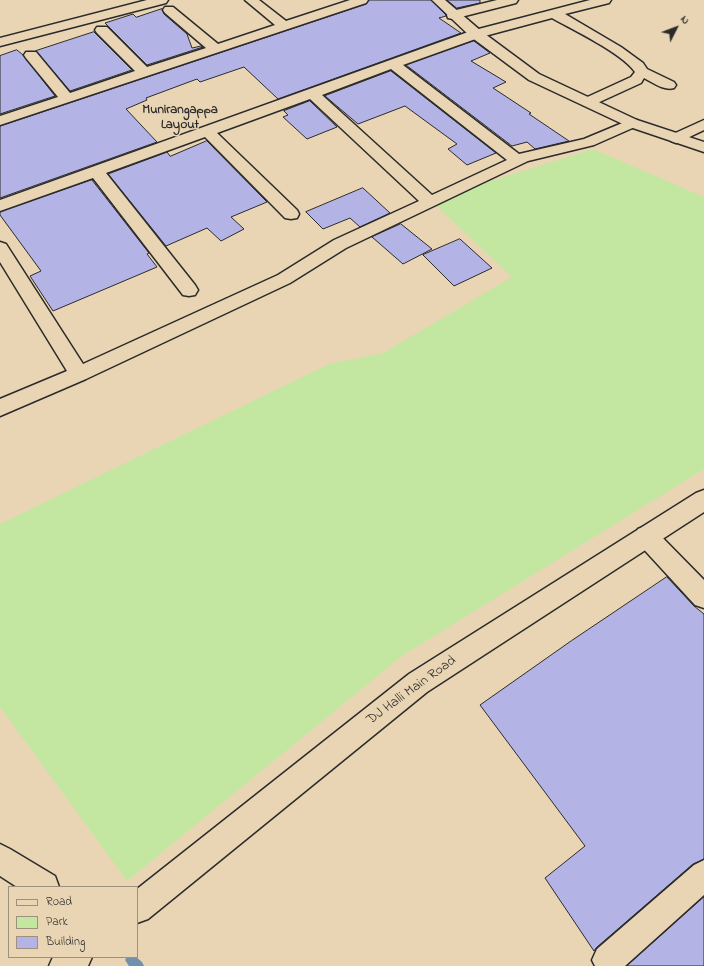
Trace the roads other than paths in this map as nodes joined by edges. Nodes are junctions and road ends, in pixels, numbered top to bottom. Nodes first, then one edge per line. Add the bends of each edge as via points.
1 (251, 0) edge
2 (362, 0) edge
3 (438, 0) edge
4 (512, 0) edge
5 (605, 0) edge
6 (586, 2) edge
7 (166, 5) edge
8 (553, 13) junction
9 (453, 15) junction
10 (284, 26) junction
11 (102, 30) dead end
12 (476, 34) junction
13 (0, 42) edge
14 (216, 49) junction
15 (31, 55) dead end
16 (393, 64) junction
17 (642, 72) junction
18 (145, 73) junction
19 (669, 84) dead end
20 (312, 93) junction
21 (68, 99) junction
22 (588, 102) junction
23 (0, 121) edge
24 (632, 123) junction
25 (704, 124) edge
26 (207, 131) junction
27 (676, 138) junction
28 (704, 147) edge
29 (518, 161) junction
30 (96, 171) junction
31 (430, 202) junction
32 (0, 206) edge
33 (292, 214) dead end
34 (0, 248) edge
35 (189, 290) dead end
36 (78, 374) junction
37 (0, 408) edge
38 (704, 500) edge
39 (646, 536) junction
40 (704, 598) edge
41 (0, 859) edge
42 (704, 875) edge
43 (42, 886) edge
44 (138, 907) edge
45 (75, 958) edge
46 (608, 960) dead end
47 (65, 966) edge

1 - 10 street
2 - 10 street
3 - 9 street
4 - 9 street
5 - 6 street
6 - 8 street
7 - 13 street
7 - 14 street
8 - 12 street
8 - 17 street via 625,55 641,68
9 - 12 street
10 - 14 street
11 - 18 street
12 - 16 street
12 - 22 street via 534,77
14 - 18 street
15 - 21 street
16 - 20 street
16 - 29 street
17 - 19 street
17 - 22 street via 636,80
18 - 21 street
20 - 26 street
20 - 31 street
21 - 23 street
22 - 24 street
24 - 27 street
24 - 29 street via 589,142
25 - 27 street
26 - 30 street
26 - 33 street
27 - 28 street
29 - 31 street
30 - 32 street
30 - 35 street
31 - 36 street via 340,244 284,279
34 - 36 street
36 - 37 street
38 - 39 street, DJ Halli Main Road
39 - 40 street
39 - 44 street, DJ Halli Main Road via 418,682
41 - 43 street
42 - 46 street
45 - 47 street

